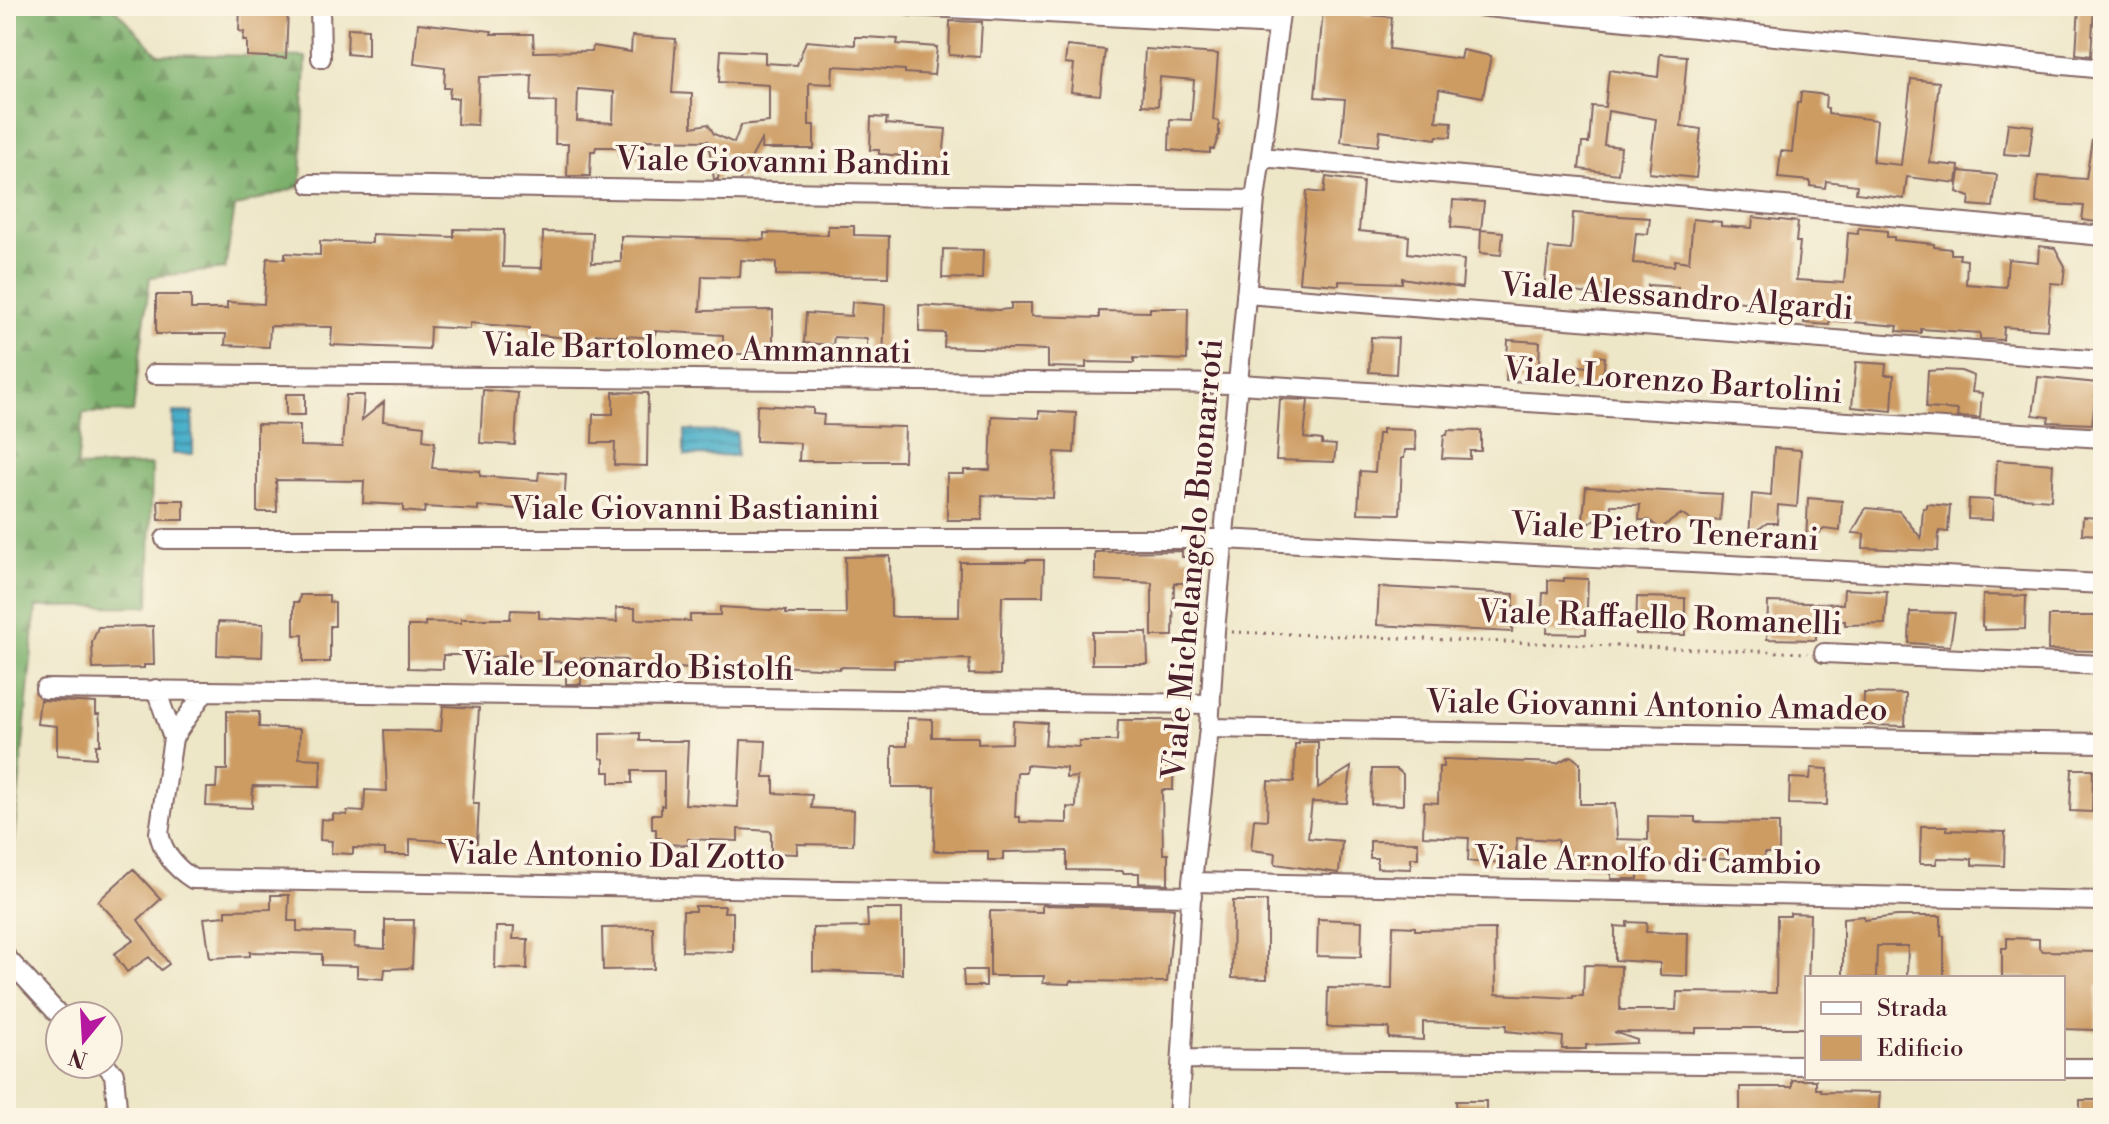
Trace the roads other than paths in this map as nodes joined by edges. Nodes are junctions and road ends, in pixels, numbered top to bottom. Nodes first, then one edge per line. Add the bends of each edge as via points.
1 (320, 6) edge
2 (909, 6) edge
3 (1281, 6) edge
4 (1477, 6) edge
5 (1278, 25) junction
6 (321, 58) dead end
7 (2103, 69) edge
8 (1261, 157) junction
9 (310, 184) dead end
10 (1255, 200) junction
11 (2103, 236) edge
12 (1246, 294) junction
13 (2103, 361) edge
14 (154, 374) dead end
15 (1239, 384) junction
16 (2103, 438) edge
17 (165, 539) dead end
18 (1224, 539) junction
19 (2103, 584) edge
20 (1824, 653) road end
21 (2103, 665) edge
22 (45, 689) dead end
23 (156, 689) junction
24 (205, 691) junction
25 (1211, 704) junction
26 (1209, 728) junction
27 (173, 738) junction
28 (2103, 743) edge
29 (1192, 889) junction
30 (2103, 901) edge
31 (6, 957) edge
32 (45, 1000) edge
33 (1182, 1059) junction
34 (1805, 1065) edge
35 (2065, 1068) edge
36 (2103, 1068) edge
37 (115, 1080) edge
38 (118, 1118) edge
39 (1178, 1118) edge

1 - 6 street
2 - 5 street
3 - 5 street, Viale Michelangelo Buonarroti
4 - 7 street
5 - 8 street, Viale Michelangelo Buonarroti
8 - 10 street, Viale Michelangelo Buonarroti
8 - 11 street
9 - 10 street, Viale Giovanni Bandini
10 - 12 street, Viale Michelangelo Buonarroti
12 - 13 street, Viale Alessandro Algardi
12 - 15 street, Viale Michelangelo Buonarroti
14 - 15 street, Viale Bartolomeo Ammannati
15 - 16 street, Viale Lorenzo Bartolini
15 - 18 street, Viale Michelangelo Buonarroti
17 - 18 street, Viale Giovanni Bastianini
18 - 19 street, Viale Pietro Tenerani
18 - 25 street, Viale Michelangelo Buonarroti
20 - 21 street, Viale Raffaello Romanelli
22 - 23 street, Viale Leonardo Bistolfi
23 - 24 street, Viale Leonardo Bistolfi
23 - 27 street, Viale Antonio Dal Zotto
24 - 25 street, Viale Leonardo Bistolfi
24 - 27 street, Viale Antonio Dal Zotto
25 - 26 street, Viale Michelangelo Buonarroti
26 - 28 street, Viale Giovanni Antonio Amadeo
26 - 29 street, Viale Michelangelo Buonarroti
27 - 29 street, Viale Antonio Dal Zotto via 159,833 162,847 193,879
29 - 30 street, Viale Arnolfo di Cambio
29 - 33 street, Viale Michelangelo Buonarroti
31 - 32 street
33 - 34 street
33 - 39 street, Viale Michelangelo Buonarroti
35 - 36 street
37 - 38 street

